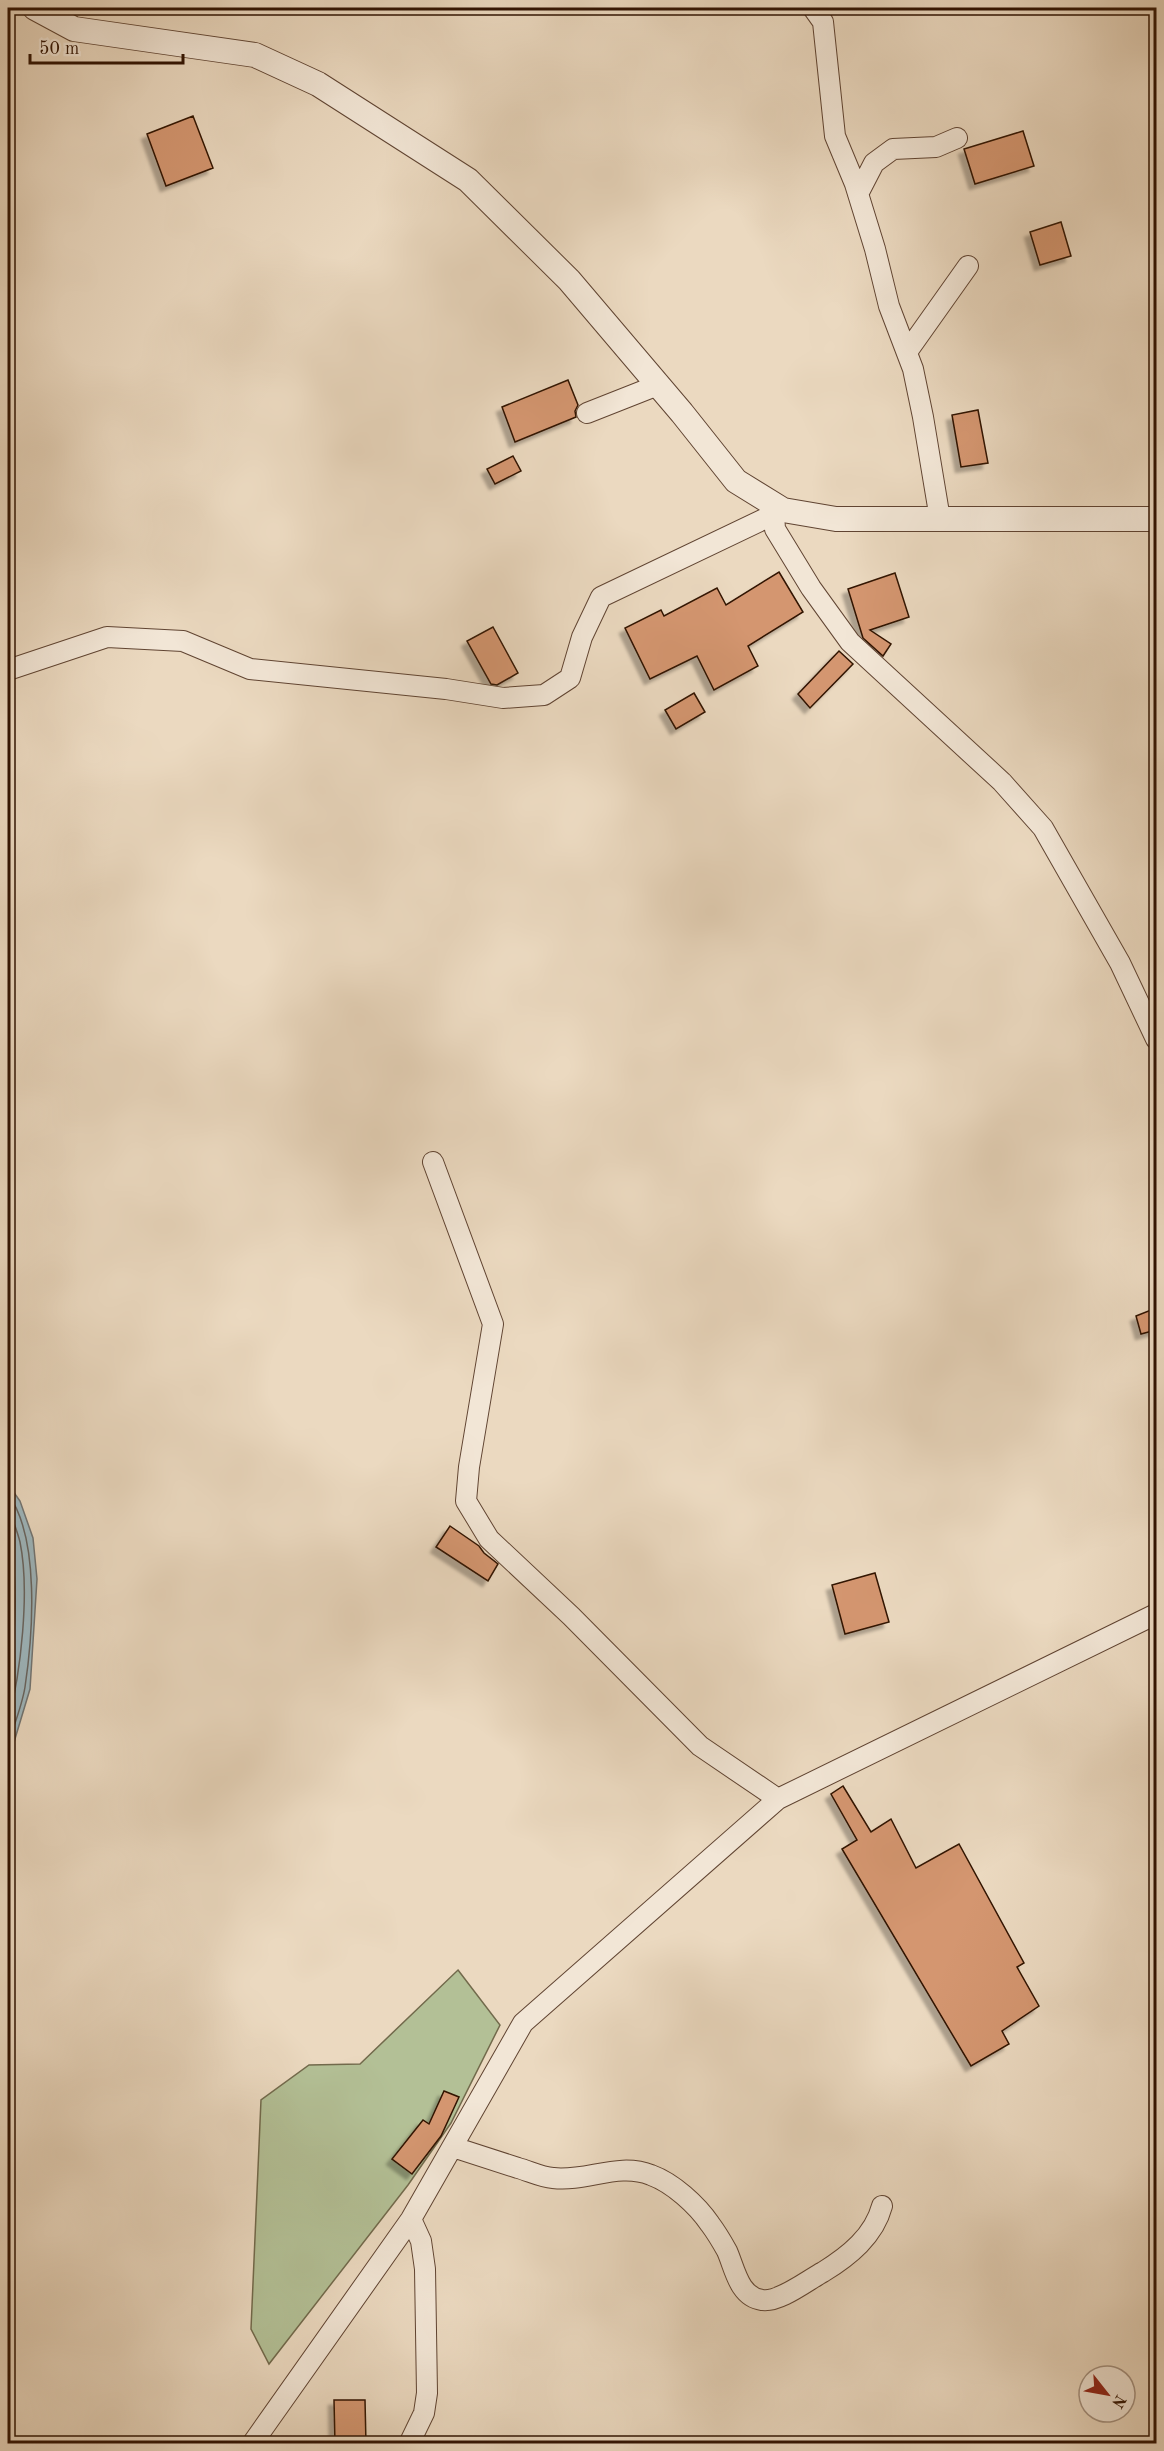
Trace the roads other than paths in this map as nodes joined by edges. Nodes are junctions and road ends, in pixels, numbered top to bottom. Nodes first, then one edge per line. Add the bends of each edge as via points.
1 (35, 8) edge
2 (813, 8) edge
3 (957, 138) dead end
4 (858, 194) junction
5 (968, 266) dead end
6 (907, 352) junction
7 (658, 385) junction
8 (587, 413) dead end
9 (778, 512) junction
10 (940, 519) junction
11 (1156, 519) edge
12 (8, 670) edge
13 (1156, 1039) edge
14 (433, 1162) dead end
15 (1156, 1614) edge
16 (778, 1799) junction
17 (453, 2147) junction
18 (882, 2206) dead end
19 (411, 2219) junction
20 (252, 2444) edge
21 (409, 2444) edge

1 - 7 street via 74,29 255,55 318,84 468,180 569,280
2 - 4 street via 824,22 835,136
3 - 4 street via 936,147 893,149 874,163
4 - 6 street via 889,306
5 - 6 street
6 - 10 street via 923,417
7 - 8 street
7 - 9 street via 736,481
9 - 10 street via 836,519
9 - 12 street via 601,597 582,637 570,678 544,695 503,698 250,669 183,641 107,637
9 - 13 street via 775,529 850,642 1002,782 1043,828 1120,963
10 - 11 street
14 - 16 street via 493,1324 466,1501 489,1539 700,1746
15 - 16 street
16 - 17 street via 523,2023
17 - 18 street via 550,2178 573,2179 618,2170 638,2170 658,2178 684,2196 708,2221 740,2284 750,2296 763,2301 777,2299 845,2259 879,2218
17 - 19 street
19 - 20 street
19 - 21 street via 421,2241 425,2269 427,2393 424,2413

